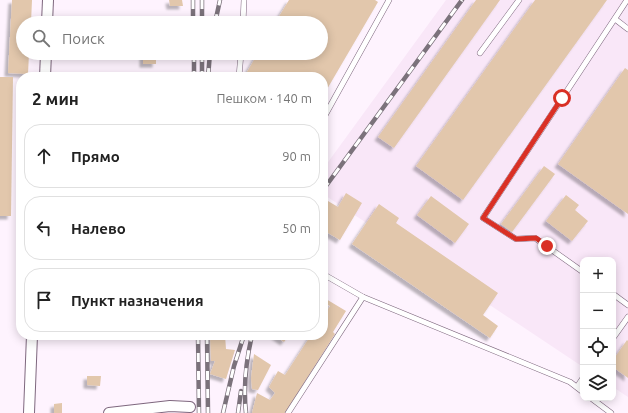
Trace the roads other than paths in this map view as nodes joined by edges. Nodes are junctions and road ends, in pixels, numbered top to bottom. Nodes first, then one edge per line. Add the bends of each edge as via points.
1 (48, 0) edge
2 (244, 0) edge
3 (389, 0) edge
4 (519, 0) edge
5 (627, 0) edge
6 (47, 16) edge
7 (243, 16) edge
8 (615, 19) junction
9 (628, 29) edge
10 (480, 53) dead end
11 (46, 60) edge
12 (240, 60) edge
13 (45, 72) edge
14 (239, 72) edge
15 (328, 110) edge
16 (580, 270) edge
17 (328, 277) edge
18 (616, 296) edge
19 (363, 297) junction
20 (628, 305) edge
21 (628, 317) edge
22 (616, 334) edge
23 (32, 340) edge
24 (580, 382) edge
25 (577, 387) junction
26 (580, 390) edge
27 (595, 401) edge
28 (190, 407) dead end
29 (29, 413) edge
30 (109, 413) edge
31 (288, 413) edge
32 (611, 413) edge

1 - 6 street
2 - 7 lane
3 - 15 lane
4 - 10 lane
5 - 8 lane
8 - 9 lane
8 - 16 lane via 483,218 516,239 536,238
11 - 13 street
12 - 14 lane
17 - 19 lane
18 - 20 lane
19 - 25 lane
19 - 31 lane
21 - 22 lane
23 - 29 street
24 - 25 lane
25 - 26 lane
27 - 32 lane
28 - 30 street via 170,406

